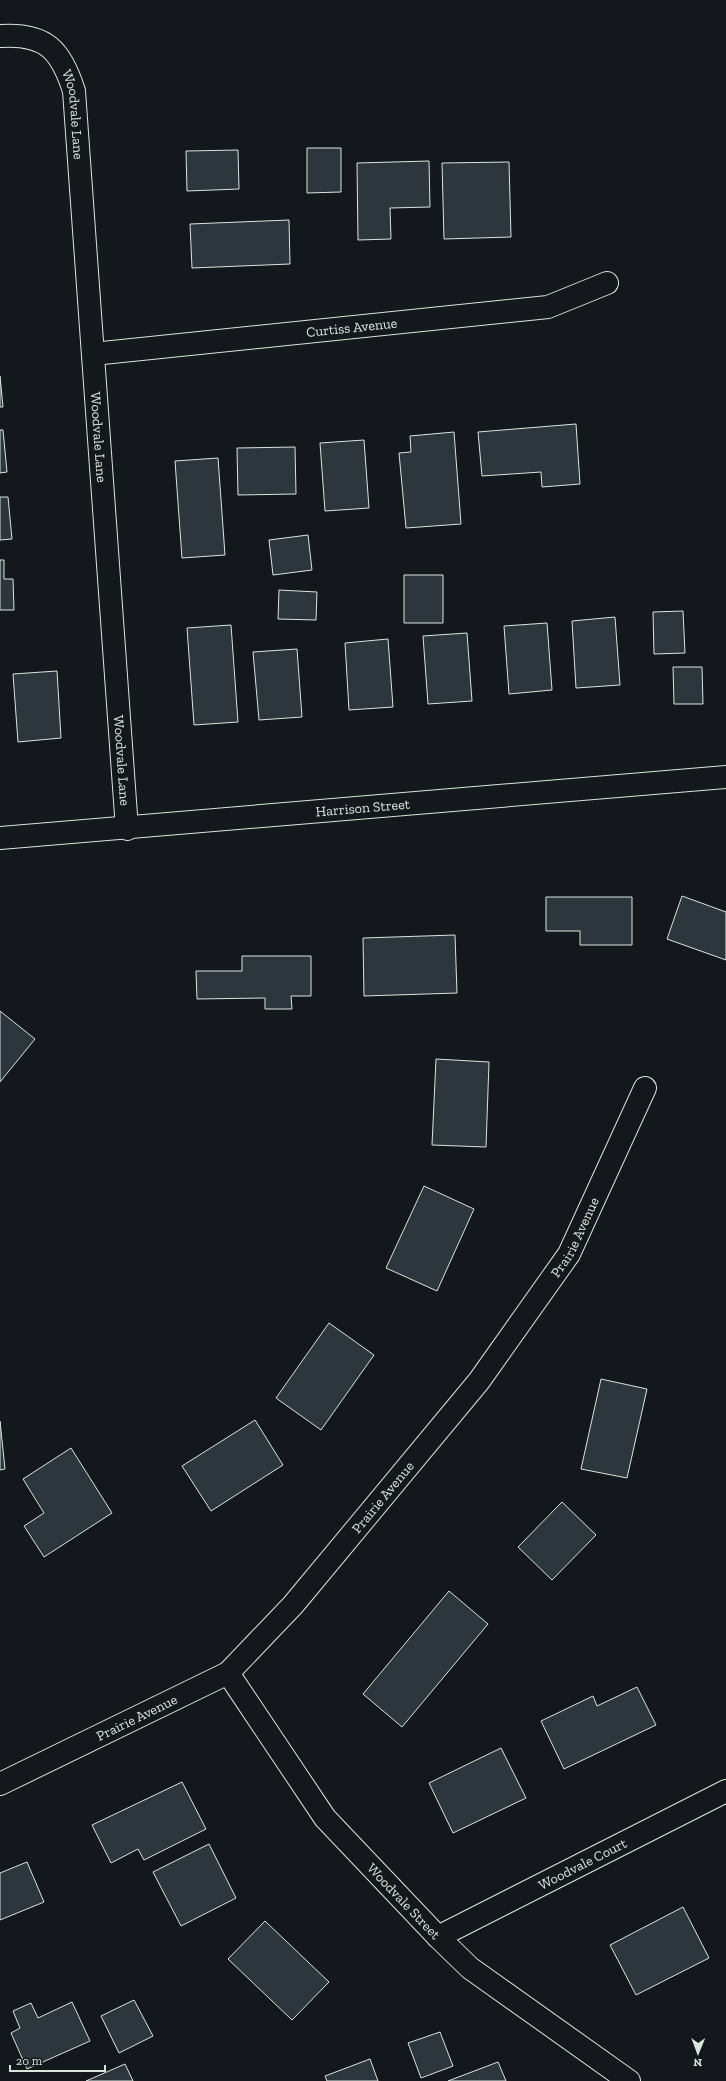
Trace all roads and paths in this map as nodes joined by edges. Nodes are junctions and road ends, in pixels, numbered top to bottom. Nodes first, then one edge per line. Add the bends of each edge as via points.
1 (0, 36) edge
2 (607, 283) dead end
3 (93, 354) junction
4 (726, 777) edge
5 (127, 829) junction
6 (0, 838) edge
7 (645, 1088) dead end
8 (228, 1673) junction
9 (0, 1784) edge
10 (726, 1791) edge
11 (438, 1936) junction
12 (629, 2081) edge

1 - 3 street, Woodvale Lane via 15,35 35,39 55,51 67,69 74,92
2 - 3 street, Curtiss Avenue via 548,307
3 - 5 street, Woodvale Lane
4 - 5 street, Harrison Street
5 - 6 street, Harrison Street
7 - 8 street, Prairie Avenue via 569,1254 479,1381 293,1605
8 - 9 street, Prairie Avenue
8 - 11 street, Woodvale Street via 325,1818
10 - 11 street, Woodvale Court
11 - 12 street, Woodvale Street via 470,1968

